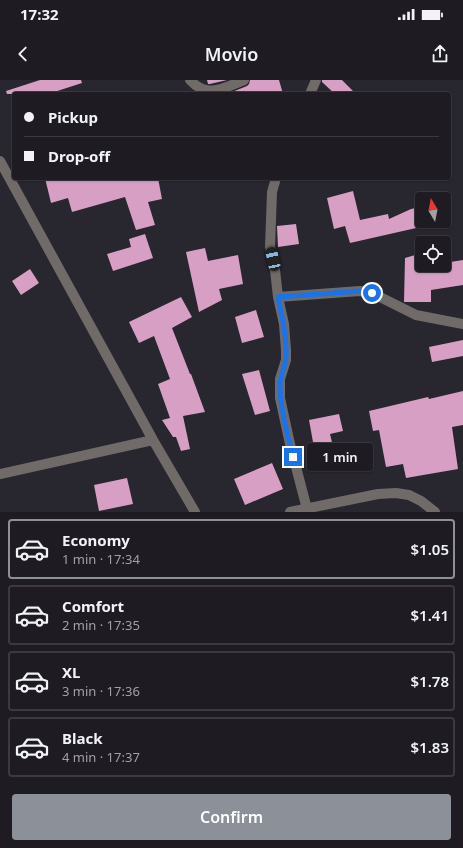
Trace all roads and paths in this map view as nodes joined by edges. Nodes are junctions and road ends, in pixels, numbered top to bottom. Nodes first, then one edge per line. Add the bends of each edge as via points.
1 (190, 80) edge
2 (244, 80) edge
3 (316, 80) edge
4 (311, 92) edge
5 (0, 161) edge
6 (275, 180) edge
7 (278, 297) junction
8 (463, 324) edge
9 (153, 440) junction
10 (0, 474) edge
11 (307, 509) junction
12 (195, 512) edge
13 (290, 512) edge
14 (435, 512) edge

1 - 2 street via 202,90 208,91
3 - 4 street
5 - 9 street
6 - 7 street via 272,192 270,247
7 - 8 street via 360,291 372,293 416,315
7 - 11 street via 286,350 286,360 280,379 280,398
9 - 10 street
9 - 12 street
11 - 13 street
11 - 14 street via 378,494 396,493 409,495

